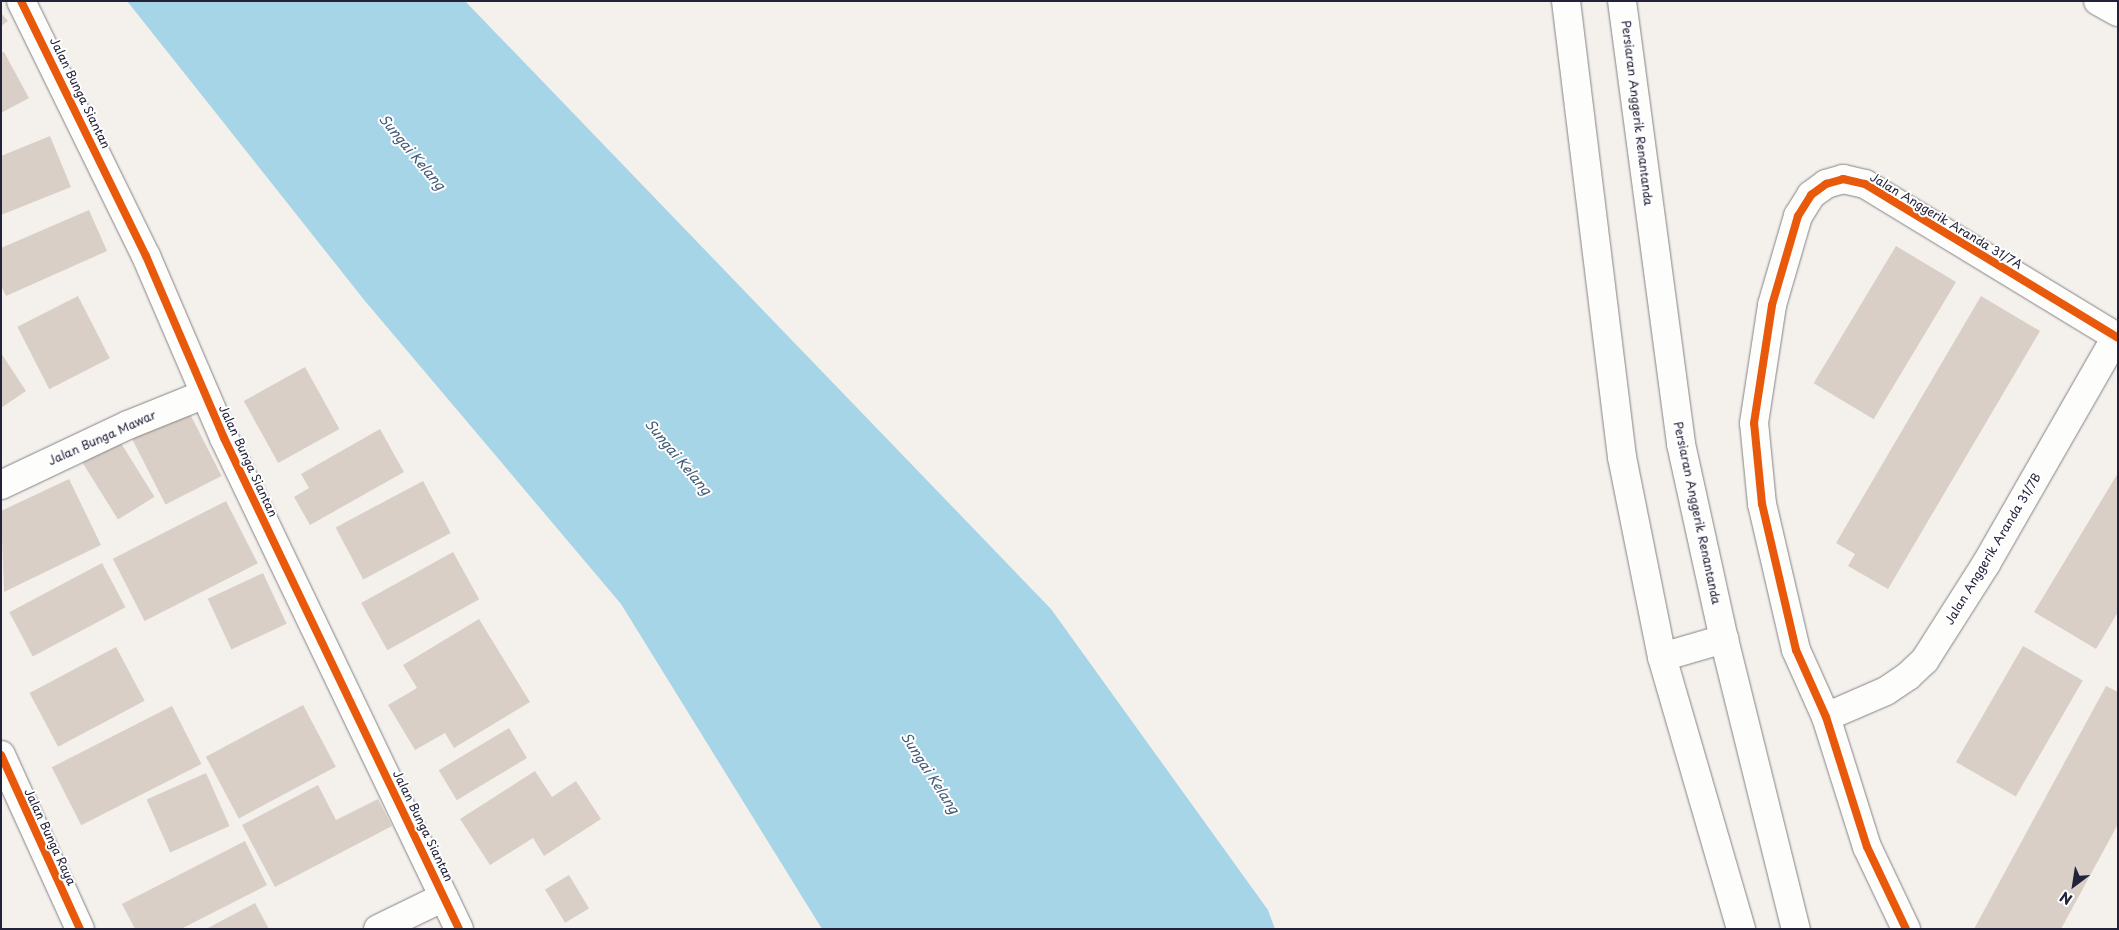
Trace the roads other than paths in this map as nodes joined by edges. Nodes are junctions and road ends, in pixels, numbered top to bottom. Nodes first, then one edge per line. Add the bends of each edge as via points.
1 (21, 1) edge
2 (1566, 1) edge
3 (1622, 1) edge
4 (2098, 1) edge
5 (2118, 12) edge
6 (2117, 338) edge
7 (204, 394) junction
8 (1, 484) edge
9 (1724, 639) junction
10 (1662, 657) junction
11 (1826, 717) junction
12 (1, 754) edge
13 (9, 796) edge
14 (444, 897) junction
15 (80, 929) edge
16 (378, 929) edge
17 (460, 929) edge
18 (1741, 929) edge
19 (1796, 929) edge
20 (1906, 929) edge

1 - 7 street, Jalan Bunga Siantan via 146,256
2 - 10 street via 1622,457
3 - 9 street, Persiaran Anggerik Renantanda via 1681,444
4 - 5 street
6 - 11 street, Jalan Anggerik Aranda 31/7B via 1986,564 1925,660 1886,691
6 - 11 street, Jalan Anggerik Aranda 31/7A via 1865,184 1843,179 1826,184 1811,195 1798,216 1772,305 1754,423 1762,504 1796,650
7 - 8 street, Jalan Bunga Mawar
7 - 14 street, Jalan Bunga Siantan
9 - 10 street
9 - 19 street, Persiaran Anggerik Renantanda
10 - 18 street
11 - 20 street, Jalan Anggerik Aranda 31/7A via 1867,847
12 - 13 street, Jalan Bunga Raya
13 - 15 street, Jalan Bunga Raya
14 - 16 street
14 - 17 street, Jalan Bunga Siantan

